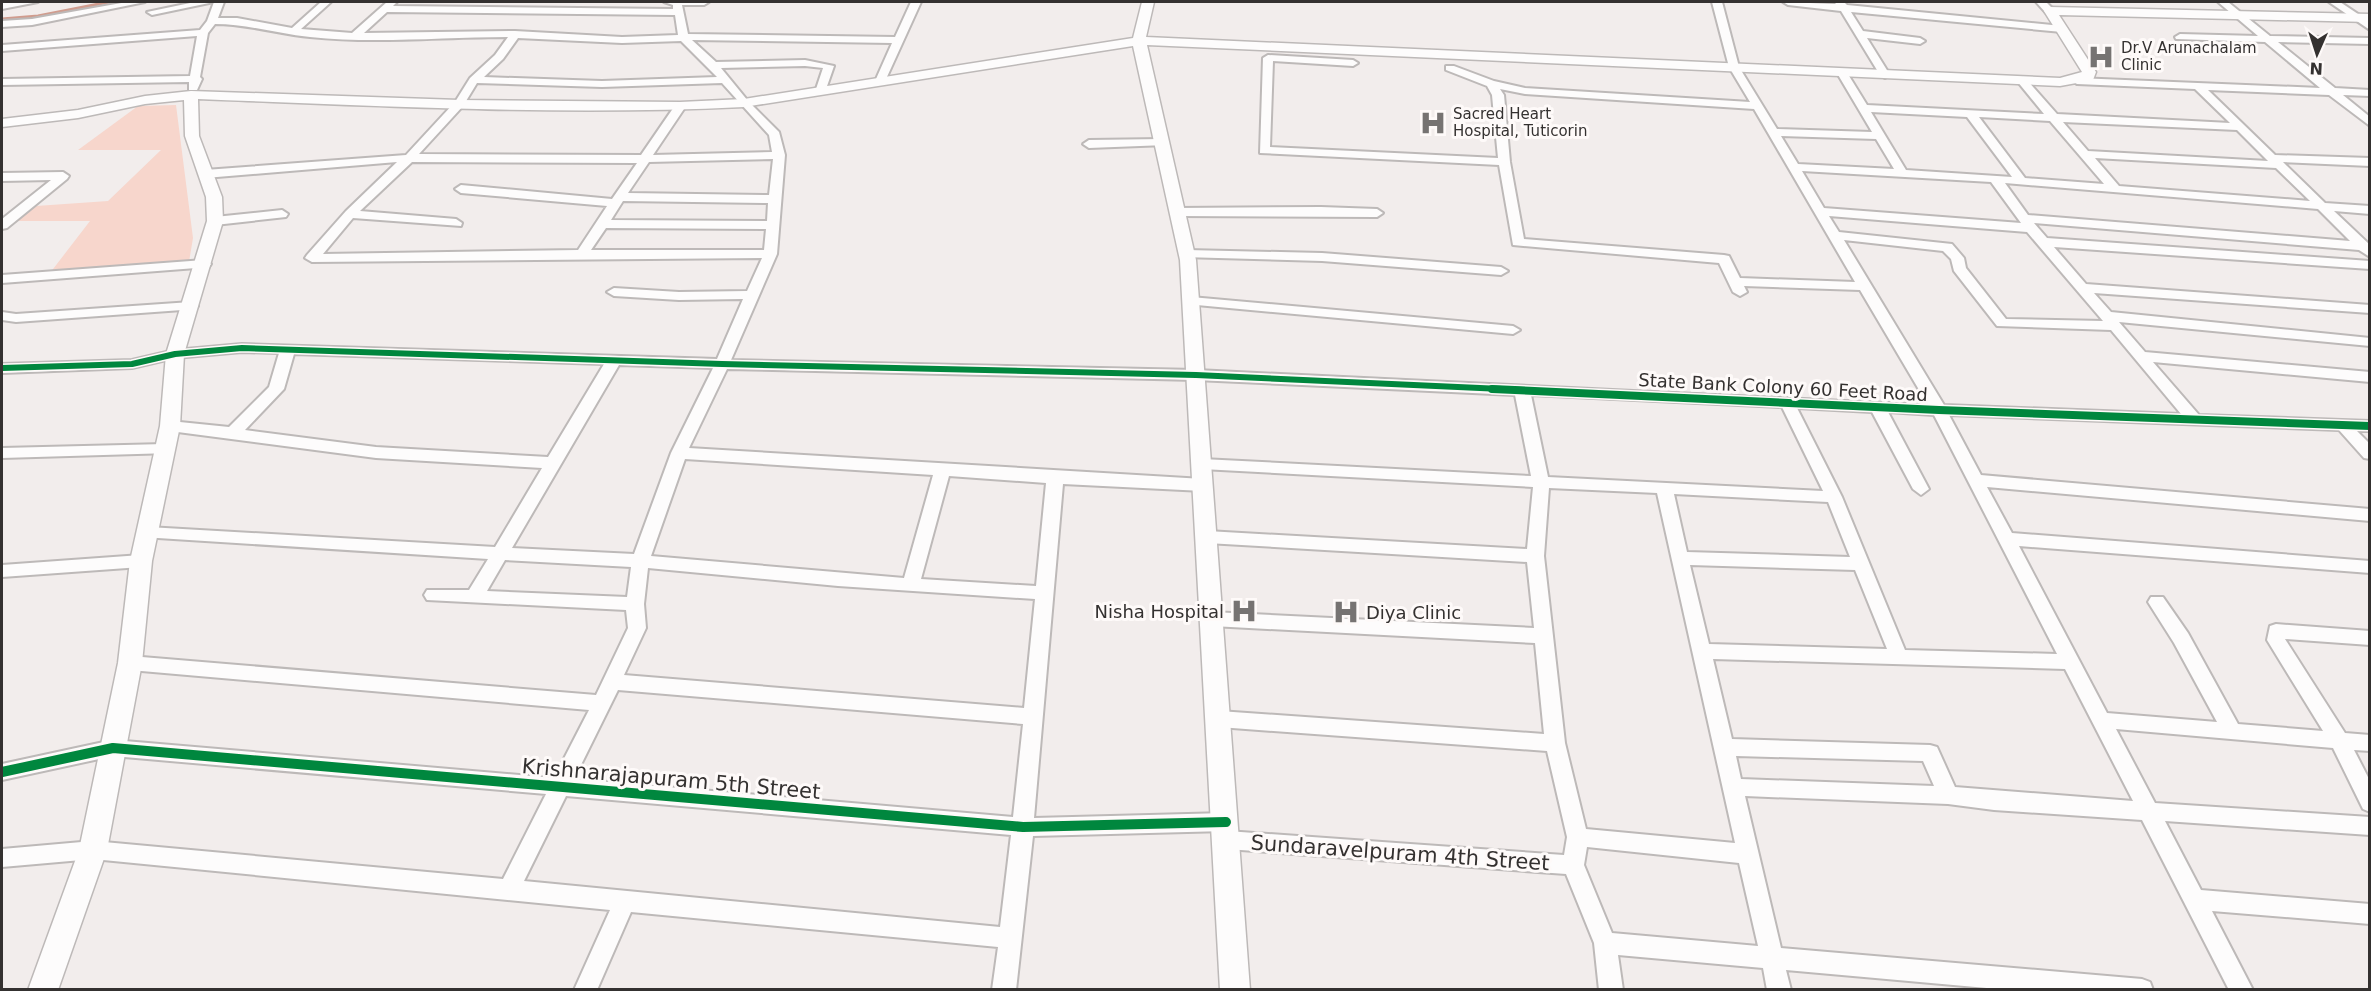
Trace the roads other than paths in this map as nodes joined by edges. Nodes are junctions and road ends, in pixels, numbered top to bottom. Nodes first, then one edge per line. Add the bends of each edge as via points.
1 (33, 2) edge
2 (140, 2) edge
3 (209, 2) edge
4 (219, 2) edge
5 (326, 2) edge
6 (704, 2) edge
7 (916, 2) edge
8 (1148, 2) edge
9 (1717, 2) edge
10 (1788, 2) edge
11 (2223, 2) edge
12 (2334, 2) edge
13 (609, 3) dead end
14 (389, 5) edge
15 (477, 5) edge
16 (678, 5) edge
17 (1841, 5) edge
18 (2, 6) edge
19 (2046, 6) edge
20 (536, 10) junction
21 (152, 12) dead end
22 (2239, 14) junction
23 (2363, 18) edge
24 (212, 21) junction
25 (2, 24) edge
26 (2370, 27) edge
27 (296, 29) junction
28 (2062, 29) junction
29 (203, 33) junction
30 (511, 34) junction
31 (1860, 34) junction
32 (354, 36) junction
33 (2180, 37) dead end
34 (684, 38) junction
35 (2266, 39) junction
36 (897, 40) junction
37 (1139, 41) junction
38 (1920, 41) dead end
39 (2370, 41) edge
40 (2, 48) edge
41 (1353, 63) dead end
42 (713, 65) junction
43 (1734, 67) junction
44 (1450, 68) dead end
45 (1842, 73) junction
46 (1885, 75) junction
47 (881, 79) junction
48 (474, 80) junction
49 (724, 80) junction
50 (2022, 81) junction
51 (2077, 81) junction
52 (2, 82) edge
53 (1491, 84) junction
54 (2198, 86) junction
55 (194, 87) junction
56 (821, 89) junction
57 (2333, 92) junction
58 (2370, 93) edge
59 (744, 103) junction
60 (459, 104) junction
61 (680, 106) junction
62 (1755, 106) junction
63 (1863, 108) junction
64 (1969, 112) junction
65 (2053, 117) junction
66 (2, 123) edge
67 (2370, 123) edge
68 (2240, 127) junction
69 (1772, 132) junction
70 (1880, 136) junction
71 (1162, 143) junction
72 (1089, 144) dead end
73 (2085, 154) junction
74 (779, 155) junction
75 (409, 158) junction
76 (643, 159) junction
77 (2275, 161) junction
78 (1504, 162) junction
79 (2368, 163) edge
80 (1794, 167) junction
81 (1902, 173) junction
82 (205, 174) junction
83 (2, 177) edge
84 (1995, 179) junction
85 (2020, 181) junction
86 (461, 189) dead end
87 (2115, 189) junction
88 (775, 199) junction
89 (616, 200) junction
90 (2322, 207) junction
91 (2370, 210) edge
92 (1820, 211) junction
93 (1177, 212) junction
94 (1377, 213) dead end
95 (282, 214) dead end
96 (350, 214) junction
97 (215, 221) junction
98 (456, 223) dead end
99 (2027, 223) junction
100 (601, 224) junction
101 (2, 225) edge
102 (774, 225) junction
103 (1834, 235) junction
104 (2043, 242) junction
105 (2366, 249) edge
106 (582, 254) junction
107 (770, 254) junction
108 (1187, 254) junction
109 (204, 264) junction
110 (2370, 265) edge
111 (1501, 271) dead end
112 (2, 279) edge
113 (1865, 286) junction
114 (2082, 288) junction
115 (614, 292) dead end
116 (752, 295) junction
117 (1191, 301) junction
118 (191, 306) junction
119 (2370, 309) edge
120 (2, 316) edge
121 (2109, 321) junction
122 (1513, 330) dead end
123 (2370, 342) edge
124 (288, 349) junction
125 (175, 354) junction
126 (2139, 356) junction
127 (614, 360) junction
128 (722, 364) junction
129 (2, 368) edge
130 (1196, 375) junction
131 (2370, 376) edge
132 (1522, 390) junction
133 (1787, 403) junction
134 (1877, 407) junction
135 (1939, 410) junction
136 (2194, 419) junction
137 (2343, 425) junction
138 (170, 426) junction
139 (2370, 426) edge
140 (235, 431) junction
141 (165, 449) junction
142 (2, 453) edge
143 (679, 453) junction
144 (2370, 454) edge
145 (553, 463) junction
146 (943, 470) junction
147 (1203, 475) junction
148 (1055, 478) junction
149 (1975, 480) junction
150 (1541, 483) junction
151 (1664, 488) junction
152 (1921, 489) dead end
153 (1834, 497) junction
154 (2370, 515) edge
155 (148, 533) junction
156 (1207, 537) junction
157 (2006, 539) junction
158 (503, 552) junction
159 (1535, 556) junction
160 (1679, 558) junction
161 (141, 561) junction
162 (640, 561) junction
163 (1861, 564) junction
164 (2370, 567) edge
165 (2, 571) edge
166 (911, 584) junction
167 (1045, 593) junction
168 (433, 595) dead end
169 (475, 596) junction
170 (2157, 602) dead end
171 (635, 604) junction
172 (1212, 619) junction
173 (1544, 636) junction
174 (2370, 638) edge
175 (1700, 651) junction
176 (1899, 657) junction
177 (2070, 662) junction
178 (130, 663) junction
179 (613, 682) junction
180 (602, 703) junction
181 (1034, 717) junction
182 (1219, 719) junction
183 (2101, 720) junction
184 (2232, 730) junction
185 (2338, 740) junction
186 (1555, 743) junction
187 (2370, 743) edge
188 (1723, 747) junction
189 (113, 748) junction
190 (2, 772) edge
191 (1732, 787) junction
192 (559, 788) junction
193 (1948, 795) junction
194 (2370, 803) edge
195 (2148, 810) junction
196 (2370, 826) edge
197 (1023, 827) junction
198 (1227, 831) junction
199 (1578, 837) junction
200 (93, 850) junction
201 (1748, 854) junction
202 (2, 858) edge
203 (1573, 866) junction
204 (508, 891) junction
205 (2194, 899) junction
206 (624, 902) junction
207 (2370, 914) edge
208 (1010, 938) junction
209 (1605, 943) junction
210 (1772, 958) junction
211 (42, 989) edge
212 (585, 990) edge
213 (1004, 990) edge
214 (1235, 990) edge
215 (1611, 990) edge
216 (1779, 990) edge
217 (2142, 990) edge
218 (2242, 990) edge

1 - 18 street
2 - 25 street
3 - 21 street
4 - 24 street
5 - 27 street
6 - 16 street
7 - 36 street
8 - 37 main road
9 - 43 street
10 - 17 street
11 - 22 street
12 - 23 street
13 - 16 street
14 - 15 street
14 - 32 street
15 - 20 street
16 - 20 street
16 - 34 street
17 - 28 street
17 - 31 street
19 - 22 main road
19 - 28 main road
20 - 30 street
22 - 23 main road
22 - 35 street
23 - 26 street
24 - 27 street
24 - 29 street
27 - 32 street via 310,34
28 - 51 main road via 2089,72 2088,77
29 - 40 street
29 - 55 street
30 - 32 street
30 - 34 street via 622,40
30 - 48 street via 499,57
31 - 38 street
31 - 46 street
33 - 35 street
34 - 36 street
34 - 42 street
35 - 39 street
35 - 57 street
36 - 47 street
37 - 43 main road
37 - 47 main road
37 - 71 main road
41 - 78 street via 1268,58 1264,150
42 - 49 street
42 - 56 street via 829,66
43 - 45 main road
43 - 62 street
44 - 53 street
45 - 46 main road
45 - 63 street
46 - 50 main road
47 - 56 main road
48 - 49 street via 602,84
48 - 60 street
49 - 59 street
50 - 51 main road
50 - 65 street
51 - 54 street
52 - 55 street
53 - 62 street via 1526,91
53 - 78 street via 1498,95
54 - 57 street
54 - 68 street
55 - 60 main road
55 - 66 main road via 78,114
55 - 82 main road via 192,136
56 - 59 main road
57 - 58 street
57 - 67 street
59 - 61 main road
59 - 74 street via 775,134
60 - 61 main road
60 - 75 street
61 - 76 street
62 - 69 street
63 - 64 street
63 - 70 street
64 - 65 street
64 - 85 street
65 - 68 street
65 - 73 street
68 - 77 street
69 - 70 street
69 - 80 street
70 - 81 street
71 - 72 street
71 - 93 main road
73 - 77 street
73 - 87 street
74 - 76 street
74 - 88 street
75 - 76 street
75 - 82 street
75 - 96 street
76 - 89 street
77 - 79 street
77 - 90 street
78 - 113 street via 1518,242 1724,259 1738,287
80 - 81 street
80 - 92 street
81 - 84 street
82 - 97 main road via 214,197
83 - 101 street via 63,176
84 - 85 street
84 - 99 street
85 - 87 street
86 - 89 street
87 - 90 street
88 - 89 street
88 - 102 street
89 - 100 street
90 - 91 street
90 - 105 street
92 - 99 street
92 - 103 street
93 - 94 street
93 - 108 main road
95 - 97 street
96 - 98 street
96 - 106 street via 312,258
97 - 109 main road
99 - 104 street
99 - 105 street
100 - 102 street
100 - 106 street
102 - 107 street
103 - 113 street
103 - 121 street via 1947,247 2002,323
104 - 110 street
104 - 114 street
106 - 107 street
107 - 116 street
108 - 111 street via 1322,257
108 - 117 main road
109 - 112 street
109 - 118 main road
113 - 135 street
114 - 119 street
114 - 121 street
115 - 116 street
116 - 128 street
117 - 122 street
117 - 130 main road
118 - 120 street
118 - 125 main road
121 - 123 street
121 - 126 street
124 - 125 street, State Bank Colony 60 Feet Road via 242,348
124 - 127 street, State Bank Colony 60 Feet Road
124 - 140 street via 276,389
125 - 129 street, State Bank Colony 60 Feet Road via 132,364
125 - 138 main road
126 - 131 street
126 - 136 street
127 - 128 street, State Bank Colony 60 Feet Road
127 - 145 street
128 - 130 street, State Bank Colony 60 Feet Road
128 - 143 street
130 - 132 street, State Bank Colony 60 Feet Road
130 - 147 main road
132 - 133 street, State Bank Colony 60 Feet Road
132 - 150 street
133 - 134 street, State Bank Colony 60 Feet Road
133 - 153 street
134 - 135 street, State Bank Colony 60 Feet Road
134 - 152 street
135 - 136 street, State Bank Colony 60 Feet Road
135 - 149 street
136 - 137 street, State Bank Colony 60 Feet Road
137 - 139 street, State Bank Colony 60 Feet Road
137 - 144 street
138 - 140 street
138 - 141 main road
140 - 145 street via 351,450
141 - 142 street
141 - 155 main road
143 - 146 street
143 - 162 street
145 - 158 street
146 - 148 street
146 - 166 street
147 - 148 street
147 - 150 street
147 - 156 main road
148 - 167 street
149 - 154 street
149 - 157 street
150 - 151 street
150 - 159 street
151 - 153 street
151 - 160 street
153 - 163 street
155 - 158 street
155 - 161 main road
156 - 159 street
156 - 172 main road
157 - 164 street
157 - 177 street
158 - 162 street
158 - 169 street
159 - 173 street
160 - 163 street
160 - 175 street
161 - 165 street
161 - 178 main road
162 - 166 street
162 - 171 street
163 - 176 street
166 - 167 street
167 - 181 street
168 - 169 street
169 - 171 street
170 - 184 street
171 - 179 street via 637,628
172 - 173 street
172 - 182 main road
173 - 186 street
174 - 185 street via 2276,631 2276,640
175 - 176 street
175 - 188 street
176 - 177 street
177 - 183 street
178 - 180 street
178 - 189 main road
179 - 180 street
179 - 181 street
180 - 192 street
181 - 197 street
182 - 186 street
182 - 198 main road
183 - 184 street
183 - 195 street
184 - 185 street
185 - 187 street
185 - 194 street
186 - 199 street
188 - 191 street
188 - 193 street via 1930,753
189 - 190 street, Krishnarajapuram 5th Street
189 - 192 street, Krishnarajapuram 5th Street
189 - 200 main road
191 - 193 street
191 - 201 street
192 - 197 street, Krishnarajapuram 5th Street
192 - 204 street
193 - 195 street
195 - 196 street
195 - 205 street
197 - 198 street, Krishnarajapuram 5th Street
197 - 208 street
198 - 203 street, Sundaravelpuram 4th Street
198 - 214 main road
199 - 201 street
199 - 203 street
200 - 202 street
200 - 204 street
200 - 211 main road
201 - 210 street
203 - 209 street
204 - 206 street
205 - 207 street
205 - 218 street
206 - 208 street
206 - 212 street
208 - 213 street
209 - 210 street
209 - 215 street
210 - 216 street
210 - 217 street

